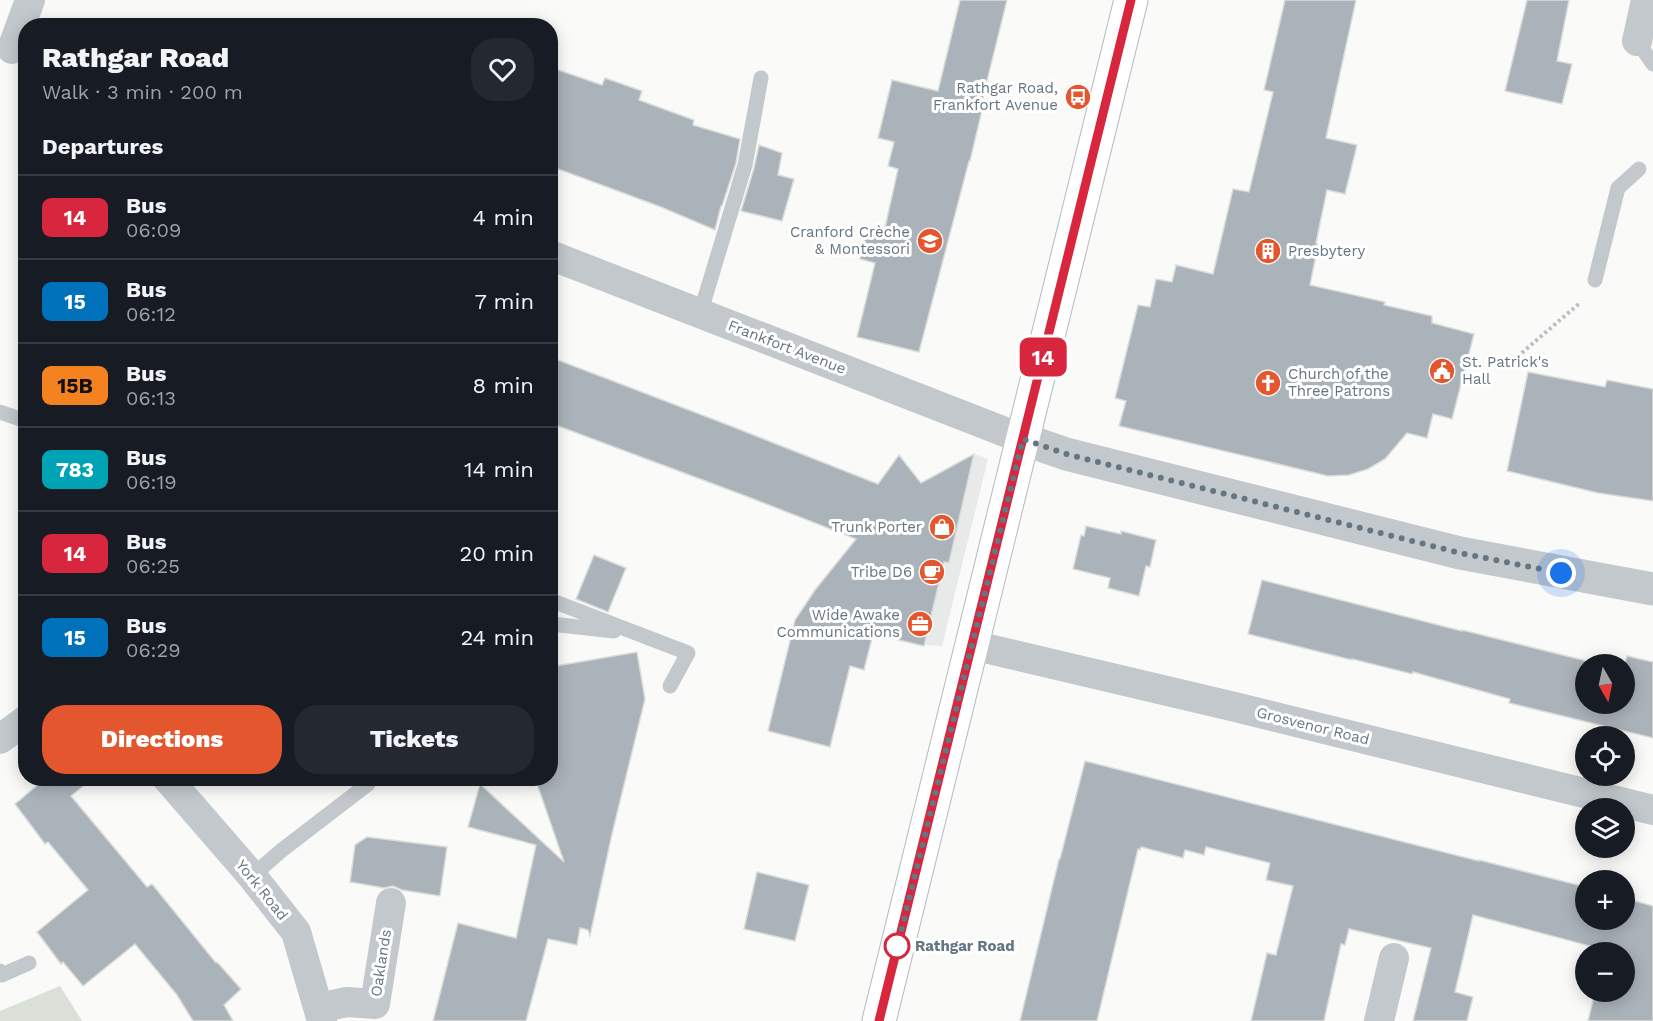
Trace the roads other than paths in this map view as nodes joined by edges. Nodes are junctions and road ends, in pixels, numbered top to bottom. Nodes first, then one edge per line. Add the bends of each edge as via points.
1 (30, 0) edge
2 (1131, 0) edge
3 (1646, 0) edge
4 (23, 18) edge
5 (18, 33) edge
6 (12, 49) edge
7 (1645, 53) edge
8 (761, 78) dead end
9 (1640, 169) dead end
10 (558, 258) edge
11 (1595, 279) road end
12 (700, 314) junction
13 (0, 412) edge
14 (18, 418) edge
15 (1023, 439) junction
16 (1653, 589) edge
17 (558, 603) edge
18 (558, 625) edge
19 (634, 633) junction
20 (972, 645) junction
21 (670, 686) dead end
22 (18, 726) edge
23 (0, 739) edge
24 (173, 786) edge
25 (365, 786) edge
26 (1653, 810) edge
27 (252, 876) junction
28 (390, 903) dead end
29 (1394, 958) dead end
30 (28, 963) dead end
31 (0, 970) edge
32 (321, 1014) edge
33 (879, 1021) edge
34 (1379, 1021) edge

1 - 4 street
2 - 15 main road
3 - 7 street
5 - 6 street
8 - 12 lane via 746,165
9 - 11 lane via 1618,188
10 - 12 street, Frankfort Avenue
12 - 15 street, Frankfort Avenue
13 - 14 lane
15 - 16 street via 1066,454 1460,553
15 - 20 main road
17 - 19 lane
18 - 19 lane
19 - 21 lane via 688,653
20 - 26 street, Grosvenor Road
20 - 33 main road
22 - 23 street
24 - 27 street, York Road
25 - 27 lane
27 - 32 street, York Road via 296,932
28 - 32 street, Oaklands via 375,1004 347,1002
29 - 34 street
30 - 31 lane via 2,975

